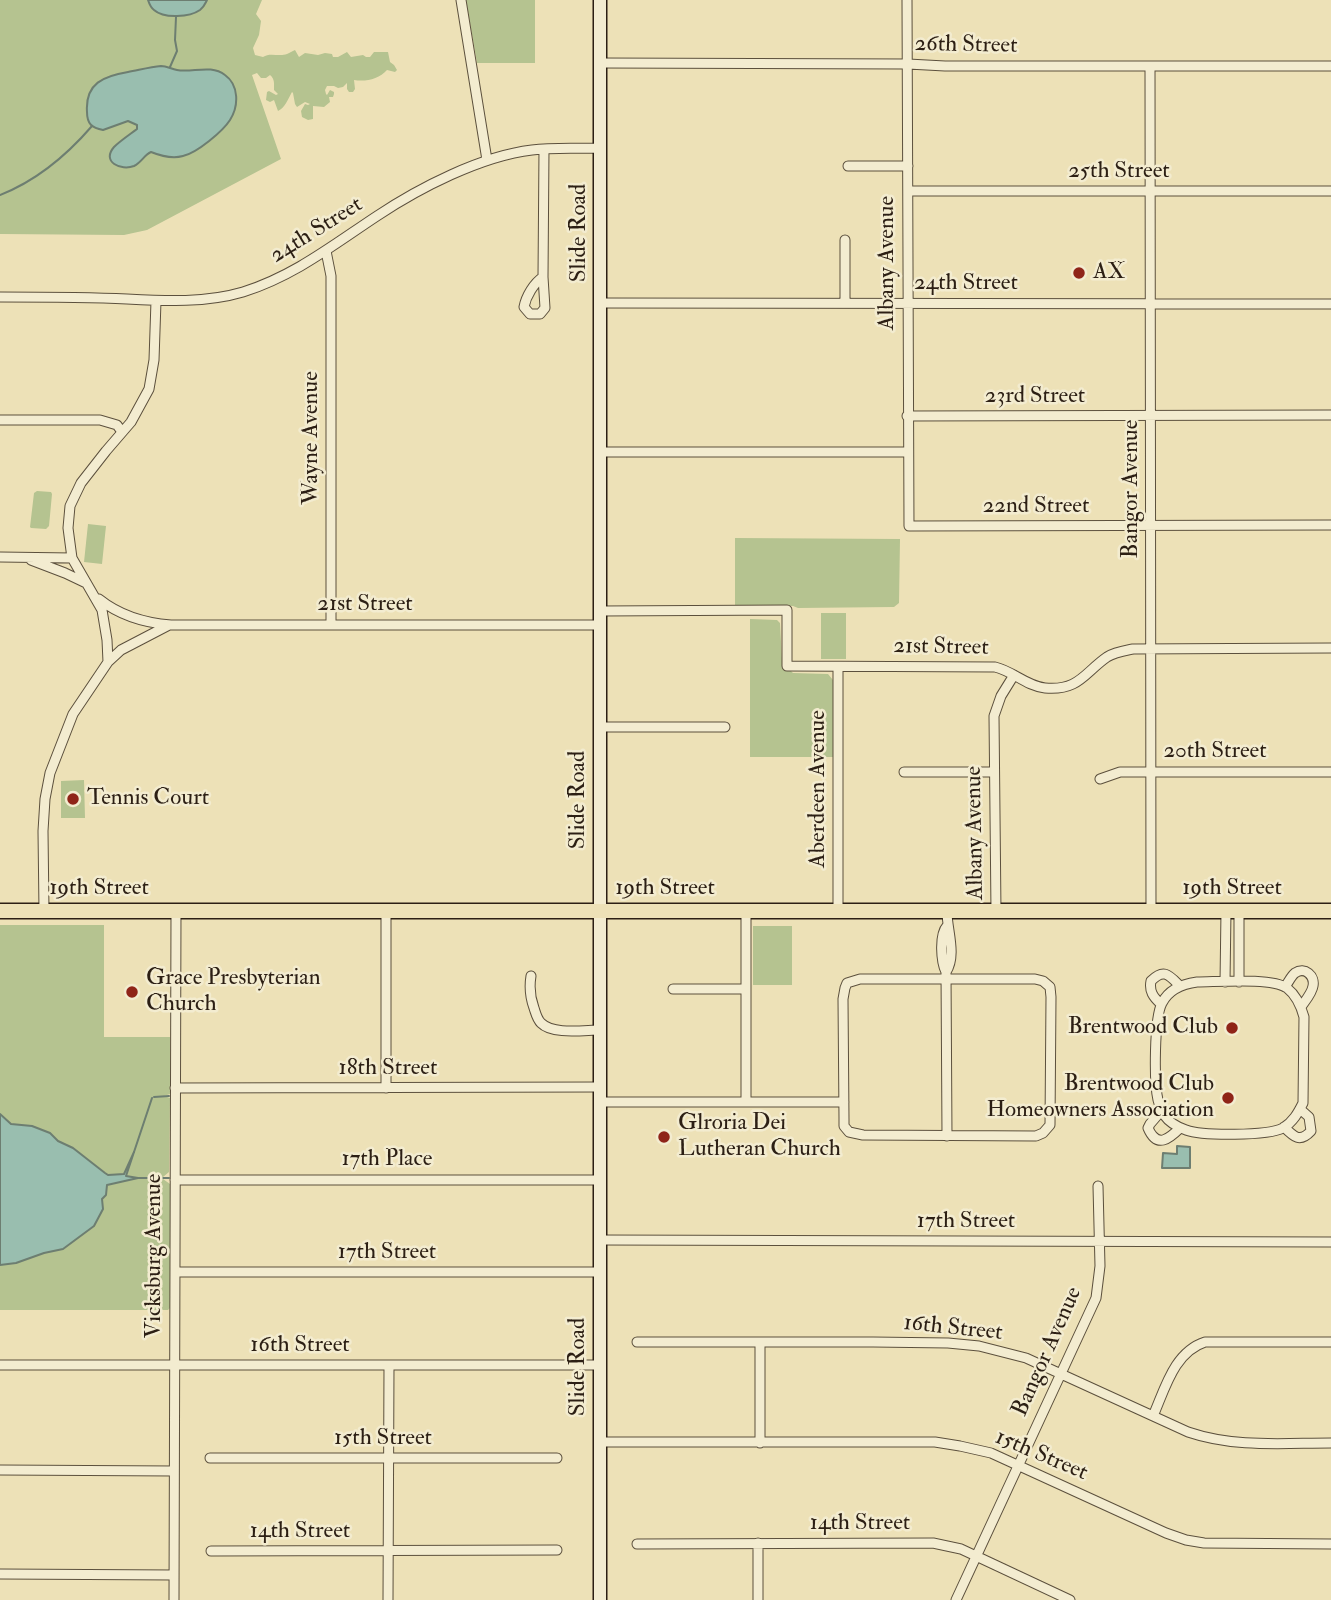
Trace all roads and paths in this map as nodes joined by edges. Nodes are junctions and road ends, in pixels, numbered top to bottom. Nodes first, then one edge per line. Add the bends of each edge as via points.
1 (461, 0) edge
2 (600, 0) edge
3 (907, 0) edge
4 (601, 63) junction
5 (908, 64) junction
6 (1150, 66) junction
7 (1331, 66) edge
8 (601, 148) junction
9 (544, 149) junction
10 (487, 160) junction
11 (848, 166) dead end
12 (908, 166) junction
13 (908, 191) junction
14 (1151, 191) junction
15 (1331, 191) edge
16 (845, 240) dead end
17 (326, 251) junction
18 (543, 277) dead end
19 (0, 297) edge
20 (156, 301) junction
21 (601, 303) junction
22 (845, 303) junction
23 (907, 303) junction
24 (1151, 304) junction
25 (1331, 304) edge
26 (1151, 415) junction
27 (1331, 415) edge
28 (907, 416) junction
29 (0, 420) edge
30 (122, 432) junction
31 (601, 452) junction
32 (908, 452) junction
33 (1331, 525) edge
34 (909, 526) joint
35 (1152, 526) junction
36 (0, 557) edge
37 (23, 557) junction
38 (72, 558) junction
39 (86, 583) junction
40 (95, 596) junction
41 (600, 611) junction
42 (331, 624) junction
43 (171, 625) junction
44 (600, 625) junction
45 (1331, 648) edge
46 (1152, 649) junction
47 (107, 662) junction
48 (838, 667) junction
49 (1014, 675) junction
50 (600, 727) junction
51 (725, 727) dead end
52 (1152, 771) junction
53 (904, 772) dead end
54 (994, 772) junction
55 (1331, 772) edge
56 (1100, 779) dead end
57 (0, 911) edge
58 (44, 911) junction
59 (176, 911) junction
60 (1152, 911) junction
61 (1232, 911) junction
62 (1331, 911) edge
63 (386, 912) junction
64 (600, 912) junction
65 (746, 912) junction
66 (838, 912) junction
67 (996, 912) junction
68 (947, 919) junction
69 (531, 976) dead end
70 (946, 976) junction
71 (1225, 982) junction
72 (1239, 982) junction
73 (1180, 986) junction
74 (1285, 987) junction
75 (673, 989) dead end
76 (746, 989) junction
77 (1161, 1004) junction
78 (1301, 1007) junction
79 (600, 1030) junction
80 (600, 1087) junction
81 (175, 1088) junction
82 (386, 1088) junction
83 (600, 1102) junction
84 (746, 1102) junction
85 (844, 1102) junction
86 (1300, 1109) junction
87 (1162, 1110) junction
88 (1283, 1127) junction
89 (1180, 1128) junction
90 (947, 1136) junction
91 (175, 1180) junction
92 (600, 1180) junction
93 (1098, 1186) dead end
94 (600, 1240) junction
95 (1099, 1241) junction
96 (1331, 1241) edge
97 (174, 1272) junction
98 (600, 1272) junction
99 (637, 1342) dead end
100 (760, 1342) junction
101 (1331, 1342) edge
102 (0, 1365) edge
103 (600, 1365) junction
104 (174, 1366) junction
105 (389, 1366) junction
106 (1061, 1375) junction
107 (1153, 1416) junction
108 (600, 1442) junction
109 (760, 1443) junction
110 (1331, 1443) edge
111 (210, 1458) dead end
112 (389, 1458) junction
113 (557, 1458) dead end
114 (1019, 1465) junction
115 (0, 1470) edge
116 (174, 1471) junction
117 (758, 1543) junction
118 (637, 1544) dead end
119 (1331, 1544) edge
120 (389, 1550) junction
121 (557, 1550) dead end
122 (211, 1551) dead end
123 (976, 1556) junction
124 (0, 1574) edge
125 (174, 1574) junction
126 (174, 1600) edge
127 (388, 1600) edge
128 (600, 1600) edge
129 (758, 1600) edge
130 (956, 1600) edge
131 (1070, 1600) edge

1 - 10 street
2 - 4 main road, Slide Road
3 - 5 street, Albany Avenue
4 - 5 street, 26th Street
4 - 8 main road, Slide Road
5 - 6 street, 26th Street
5 - 12 street, Albany Avenue
6 - 7 street, 26th Street
6 - 14 street, Bangor Avenue
8 - 9 street, 24th Street
8 - 21 main road, Slide Road
9 - 10 street, 24th Street
9 - 18 street
10 - 17 street, 24th Street via 412,195
11 - 12 street
12 - 13 street, Albany Avenue
13 - 14 street, 25th Street
13 - 23 street, Albany Avenue
14 - 15 street, 25th Street
14 - 24 street, Bangor Avenue
16 - 22 street
17 - 20 street, 24th Street via 286,275 241,293
17 - 42 street, Wayne Avenue via 331,276
19 - 20 street, 24th Street
20 - 30 street via 149,389
21 - 22 street, 24th Street
21 - 31 main road, Slide Road
22 - 23 street, 24th Street
23 - 24 street, 24th Street
23 - 28 street, Albany Avenue
24 - 25 street, 24th Street
24 - 26 street, Bangor Avenue
26 - 27 street, 23rd Street
26 - 28 street, 23rd Street
26 - 35 street, Bangor Avenue
28 - 32 street, Albany Avenue
29 - 30 street via 100,420 117,425
30 - 38 street via 81,483 70,506
31 - 32 street
31 - 41 main road, Slide Road
32 - 34 street, Albany Avenue
33 - 35 street, 22nd Street
34 - 35 street, 22nd Street
35 - 46 street, Bangor Avenue
36 - 37 street
37 - 38 street
37 - 39 street
38 - 39 street
39 - 40 street
40 - 43 street, 21st Street via 125,614
40 - 47 street via 105,623
41 - 44 main road, Slide Road
41 - 48 street, 21st Street via 787,610 788,666
42 - 43 street, 21st Street
42 - 44 street, 21st Street
43 - 47 street, 21st Street
44 - 50 main road, Slide Road
45 - 46 street, 21st Street
46 - 49 street, 21st Street via 1119,651 1068,685 1045,688
46 - 52 street, Bangor Avenue
47 - 58 street via 73,714 50,773 43,831
48 - 49 street, 21st Street via 995,667
48 - 66 street, Aberdeen Avenue
49 - 54 street, Albany Avenue via 995,716
50 - 51 street
50 - 64 main road, Slide Road
52 - 55 street, 20th Street
52 - 56 street, 20th Street via 1120,772
52 - 60 street, Bangor Avenue
53 - 54 street
54 - 67 street, Albany Avenue
57 - 58 main road, 19th Street
58 - 59 main road, 19th Street
59 - 63 main road, 19th Street
59 - 81 street, Vicksburg Avenue
60 - 61 main road, 19th Street
60 - 67 main road, 19th Street
61 - 62 main road, 19th Street
61 - 71 street
61 - 72 street
63 - 64 main road, 19th Street
63 - 82 street
64 - 65 main road, 19th Street
64 - 79 main road, Slide Road
65 - 66 main road, 19th Street
65 - 76 street
66 - 68 main road, 19th Street
67 - 68 main road, 19th Street
68 - 70 street via 951,932
69 - 79 street via 531,999 543,1025 557,1030
70 - 85 street via 847,983 843,999
70 - 90 street
70 - 90 street via 1035,979 1050,987 1051,998 1050,1125 1036,1136
71 - 72 street
71 - 73 street
72 - 74 street
73 - 77 street
73 - 77 street via 1169,975 1157,975 1151,991
74 - 78 street
74 - 78 street via 1294,973 1308,971 1312,976 1313,986
75 - 76 street
76 - 84 street
77 - 87 street via 1156,1026 1156,1087
78 - 86 street via 1304,1091
79 - 80 main road, Slide Road
80 - 82 street, 18th Street
80 - 83 main road, Slide Road
81 - 82 street, 18th Street
81 - 91 street, Vicksburg Avenue
83 - 84 street
83 - 92 main road, Slide Road
84 - 85 street
85 - 90 street via 844,1126 849,1132
86 - 88 street
86 - 88 street via 1309,1117 1311,1131 1298,1138
87 - 89 street
87 - 89 street via 1148,1128 1154,1138 1170,1139
88 - 89 street via 1264,1133
91 - 92 street, 17th Place
91 - 97 street, Vicksburg Avenue
92 - 94 main road, Slide Road
93 - 95 street, Bangor Avenue
94 - 95 street, 17th Street
94 - 98 main road, Slide Road
95 - 96 street, 17th Street
95 - 106 street, Bangor Avenue via 1096,1298
97 - 98 street, 17th Street
97 - 104 street, Vicksburg Avenue
98 - 103 main road, Slide Road
99 - 100 street, 16th Street
100 - 106 street, 16th Street via 979,1346 1026,1358
100 - 109 street
101 - 107 street via 1194,1345 1178,1362
102 - 104 street, 16th Street
103 - 105 street, 16th Street
103 - 108 main road, Slide Road
104 - 105 street, 16th Street
104 - 116 street, Vicksburg Avenue
105 - 112 street
106 - 107 street, 16th Street
106 - 114 street, Bangor Avenue
107 - 110 street, 16th Street via 1219,1441
108 - 109 street, 15th Street
108 - 128 main road, Slide Road
109 - 114 street, 15th Street via 934,1442 991,1452
111 - 112 street, 15th Street
112 - 113 street, 15th Street
112 - 120 street
114 - 119 street, 15th Street via 1186,1540
114 - 123 street, Bangor Avenue
115 - 116 street
116 - 125 street, Vicksburg Avenue
117 - 118 street, 14th Street
117 - 123 street, 14th Street via 933,1543
117 - 129 street
120 - 121 street, 14th Street
120 - 122 street, 14th Street
120 - 127 street
123 - 130 street, Bangor Avenue
123 - 131 street, 14th Street
124 - 125 street
125 - 126 street, Vicksburg Avenue

